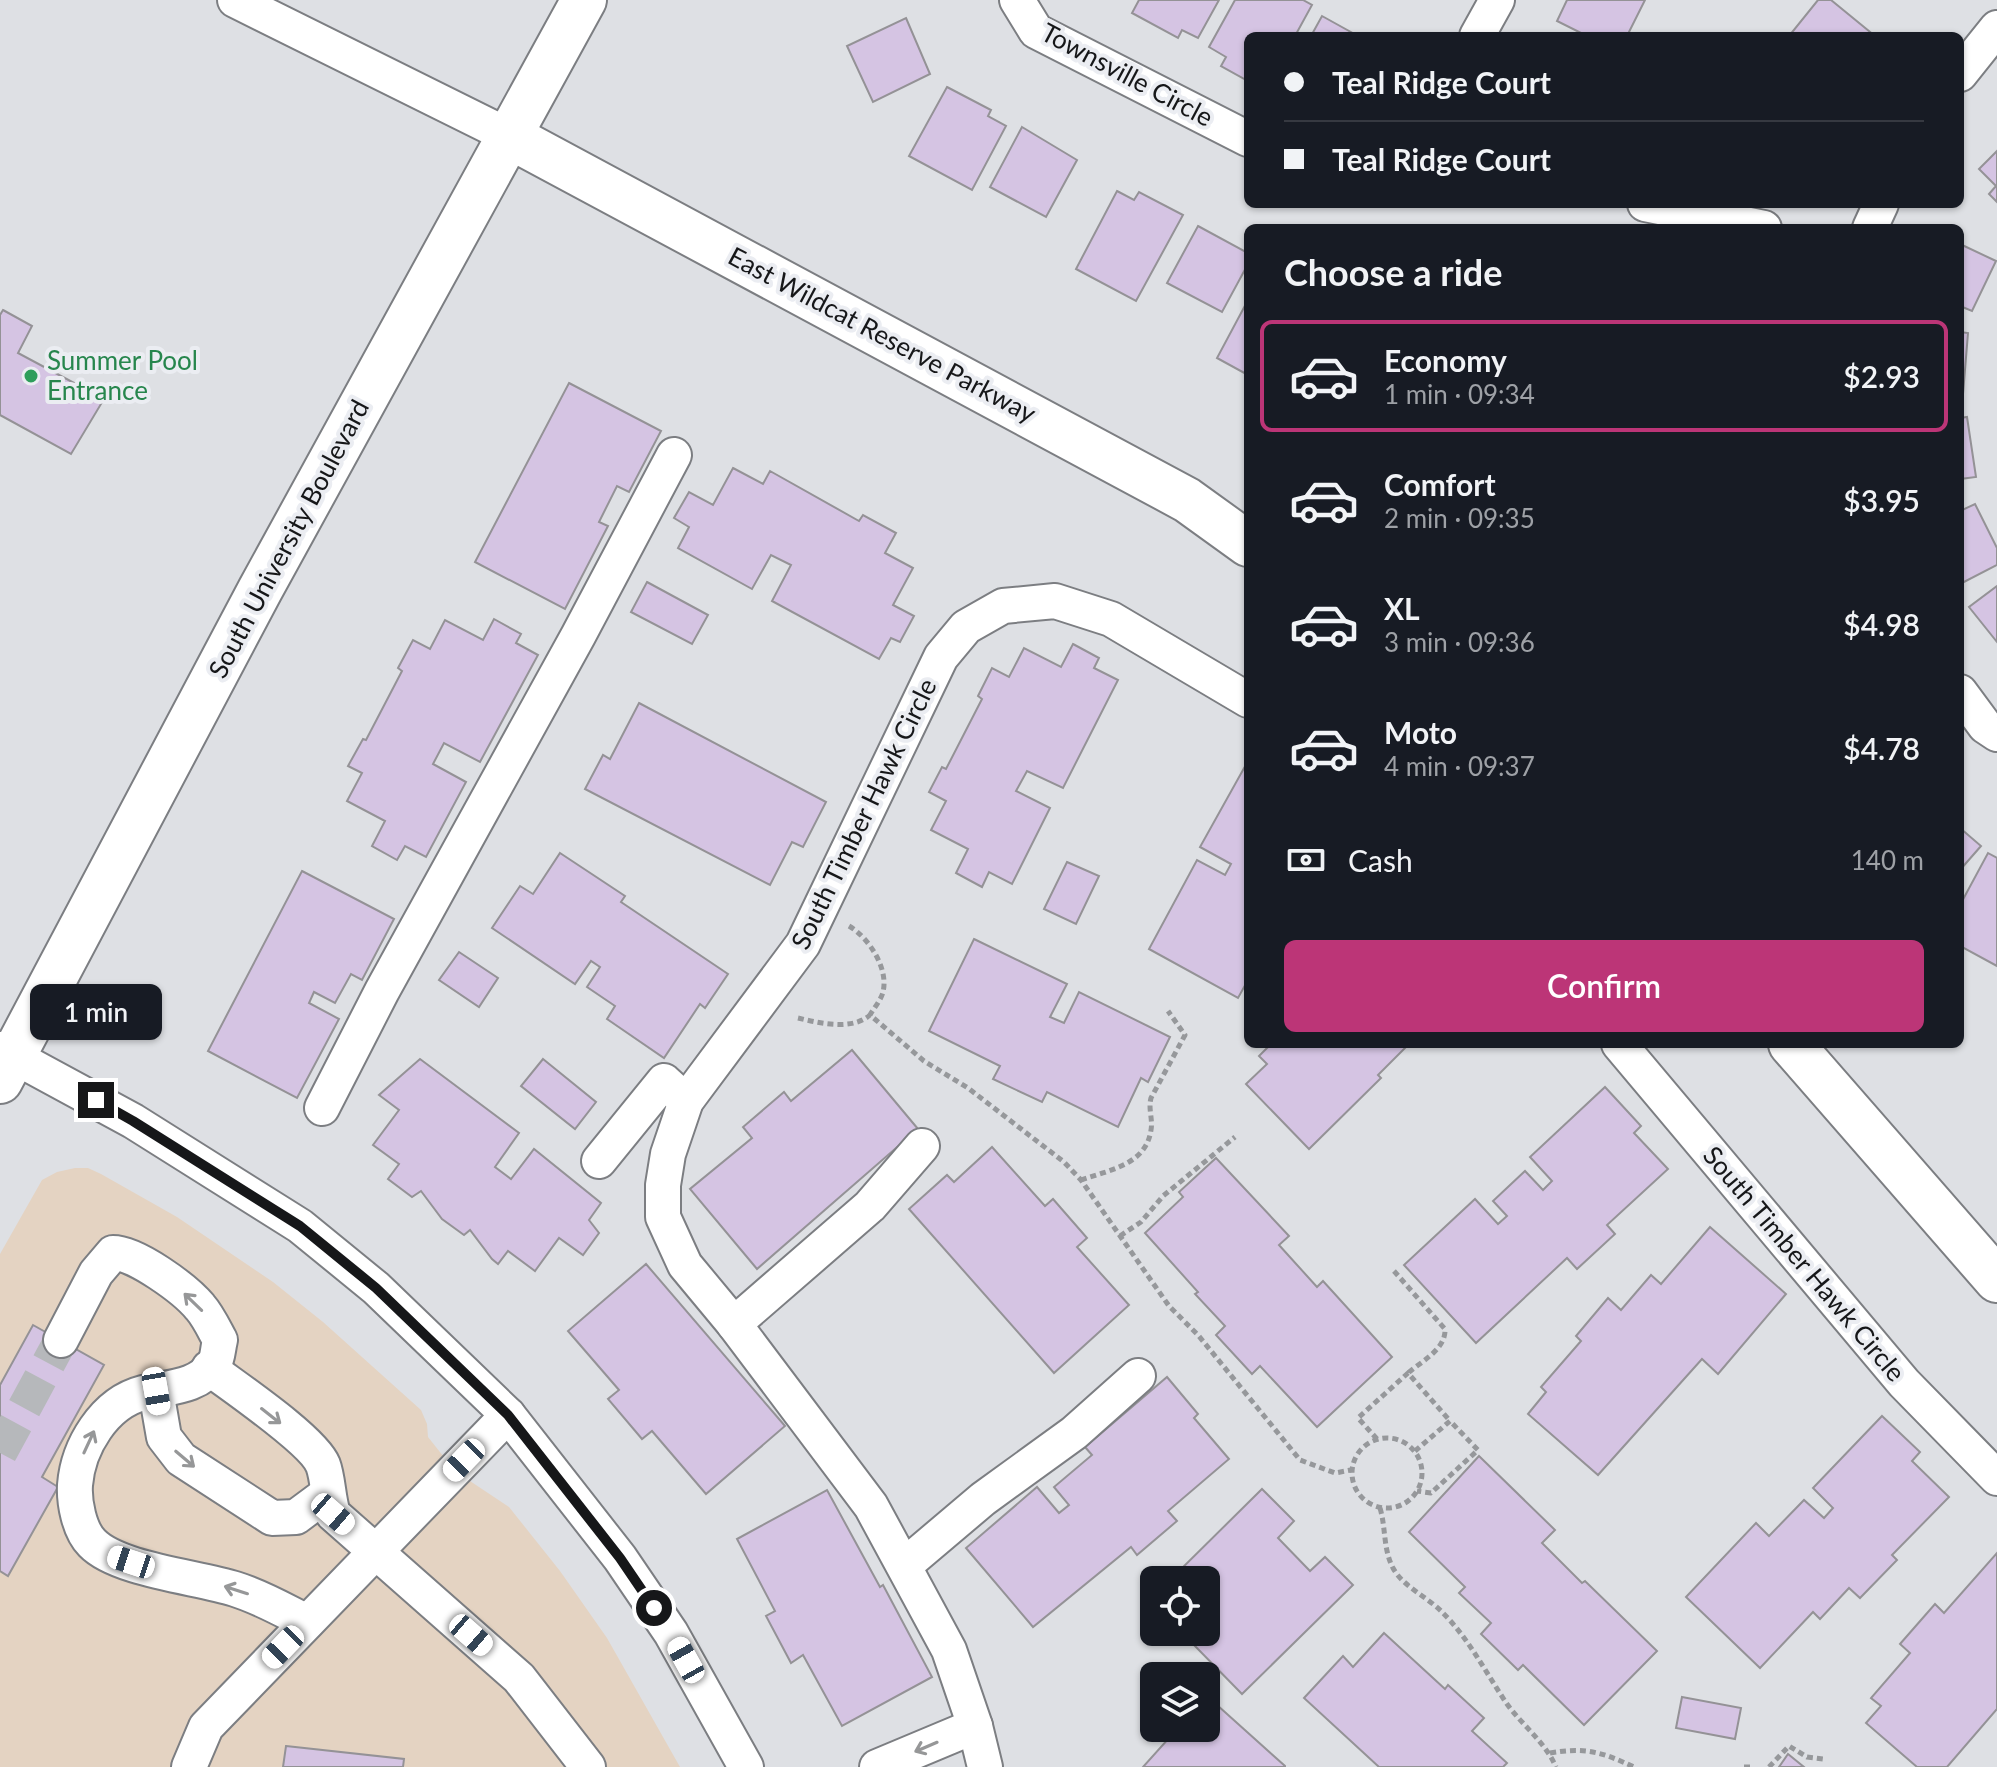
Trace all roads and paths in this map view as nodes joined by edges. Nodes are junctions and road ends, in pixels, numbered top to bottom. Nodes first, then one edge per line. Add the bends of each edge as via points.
1 (235, 0) edge
2 (584, 0) edge
3 (1017, 0) edge
4 (1497, 0) edge
5 (1997, 28) edge
6 (1479, 32) edge
7 (1964, 69) edge
8 (509, 136) junction
9 (1244, 137) edge
10 (1665, 208) edge
11 (1744, 224) edge
12 (674, 455) dead end
13 (1244, 541) edge
14 (1964, 697) edge
15 (1244, 698) edge
16 (1997, 734) edge
17 (820, 909) junction
18 (1168, 1011) dead end
19 (870, 1015) junction
20 (798, 1018) dead end
21 (1622, 1048) edge
22 (1794, 1048) edge
23 (5, 1062) edge
24 (686, 1101) junction
25 (322, 1108) dead end
26 (1235, 1137) dead end
27 (922, 1146) dead end
28 (599, 1161) dead end
29 (1081, 1180) junction
30 (1120, 1236) junction
31 (1394, 1271) dead end
32 (1997, 1280) edge
33 (734, 1324) junction
34 (61, 1340) tunnel mouth
35 (209, 1368) junction
36 (1408, 1373) junction
37 (1138, 1376) dead end
38 (156, 1391) junction
39 (508, 1415) junction
40 (1450, 1421) junction
41 (1377, 1439) junction
42 (1415, 1451) junction
43 (1351, 1470) junction
44 (1997, 1478) edge
45 (1417, 1491) junction
46 (327, 1494) junction
47 (1380, 1508) junction
48 (375, 1551) junction
49 (905, 1565) junction
50 (307, 1622) junction
51 (975, 1726) junction
52 (1550, 1753) junction
53 (1823, 1759) dead end
54 (189, 1767) edge
55 (588, 1767) edge
56 (746, 1767) edge
57 (877, 1767) edge
58 (985, 1767) edge
59 (1556, 1767) edge
60 (1634, 1767) edge
61 (1744, 1767) edge
62 (1751, 1767) edge
63 (1769, 1767) edge

1 - 8 street
2 - 8 main road, South University Boulevard
3 - 9 street, Townsville Circle via 1036,31
4 - 6 street
5 - 7 street
8 - 13 main road, East Wildcat Reserve Parkway via 1187,500
8 - 23 main road, South University Boulevard
10 - 11 street
12 - 25 street
14 - 16 street
15 - 17 street, South Timber Hawk Circle via 1111,619 1055,601 1003,606 966,627 941,657
17 - 19 path via 862,933 873,951 884,983
17 - 24 street, South Timber Hawk Circle via 803,944
18 - 29 path via 1185,1035 1151,1098 1152,1127 1145,1149 1125,1164
19 - 20 path via 845,1024
19 - 29 path via 924,1061 1028,1133
21 - 44 street, South Timber Hawk Circle via 1904,1383
22 - 32 main road
23 - 39 street via 133,1121 300,1226 376,1288
24 - 28 street via 664,1081
24 - 33 street, South Timber Hawk Circle via 668,1154 663,1217 685,1265
26 - 30 path
27 - 33 street via 870,1206
29 - 30 path
30 - 43 path via 1169,1306 1300,1460 1335,1473
31 - 36 path via 1446,1335
33 - 49 street, South Timber Hawk Circle via 871,1506
35 -> 34 street via 220,1340 201,1308 123,1253 113,1253 96,1273
35 - 38 street via 178,1387
35 -> 46 street via 308,1445 323,1465
36 - 40 path
36 - 41 path via 1358,1418
37 - 49 street
38 -> 46 street via 164,1437 181,1459 272,1518 296,1517
50 -> 38 street via 234,1588 109,1555 90,1542 75,1487 81,1459 95,1428 112,1409
39 - 48 street
39 - 56 street via 654,1608
40 - 42 path
40 - 45 path via 1478,1450 1431,1493
41 - 42 path via 1395,1438
41 - 43 path via 1361,1448
42 - 45 path via 1422,1474
43 - 47 path via 1355,1490
45 - 47 path via 1404,1504
46 - 48 street via 333,1514
47 - 52 path via 1385,1547 1400,1579 1460,1630 1509,1707
48 - 50 street
48 - 55 street via 519,1678
49 - 51 street, South Timber Hawk Circle via 949,1650
50 - 54 street via 206,1727
51 -> 57 street
51 - 58 street, South Timber Hawk Circle
52 - 59 path
52 - 60 path via 1578,1748
53 - 63 path via 1789,1746
61 - 62 path

